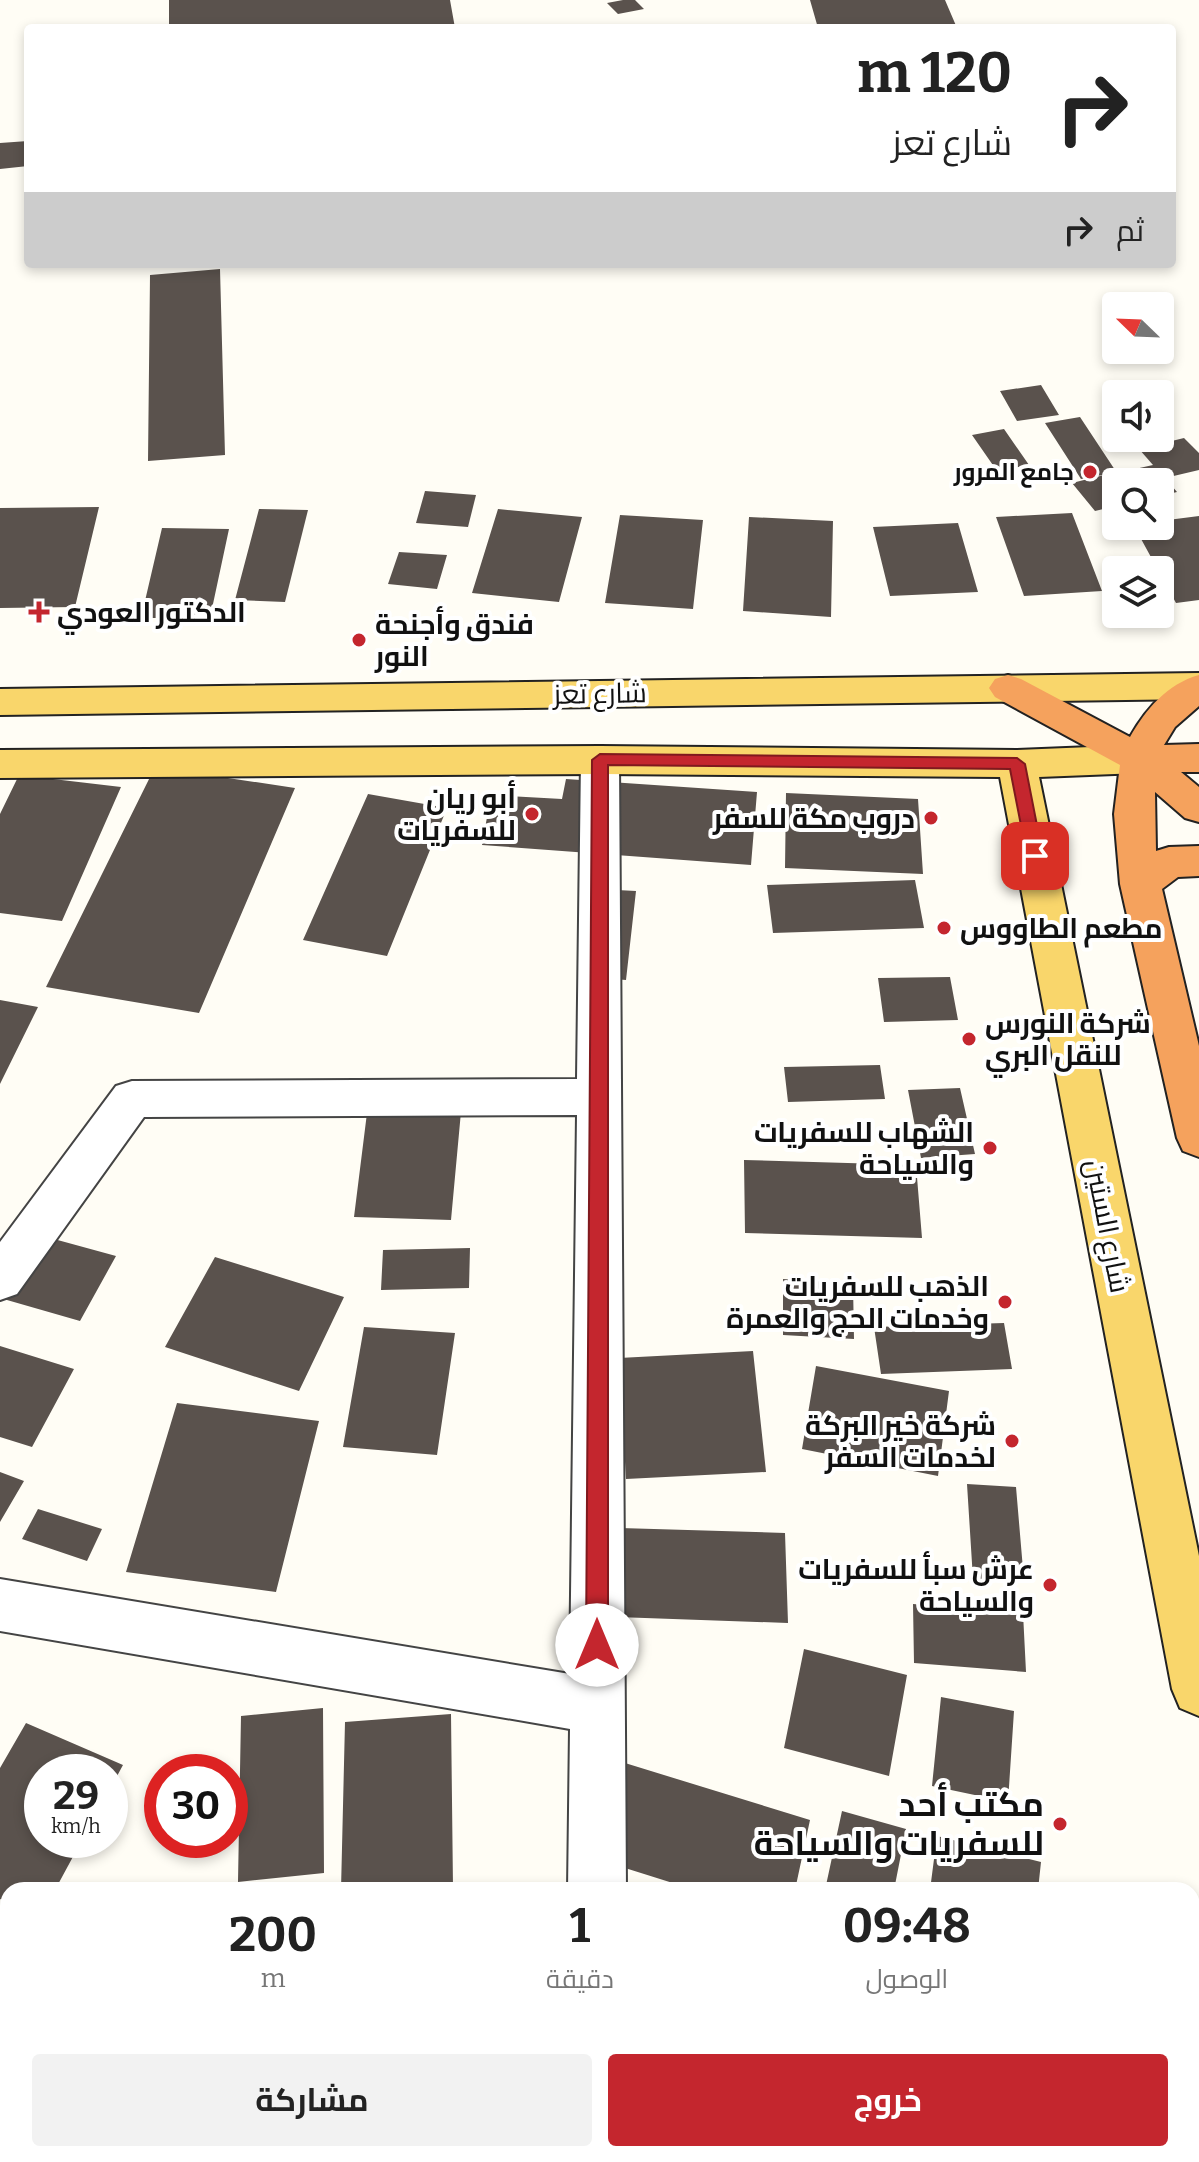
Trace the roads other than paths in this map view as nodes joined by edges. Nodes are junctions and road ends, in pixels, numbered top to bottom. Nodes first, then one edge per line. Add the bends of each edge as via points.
1 (1199, 687) edge
2 (1008, 688) junction
3 (0, 702) edge
4 (1199, 758) edge
5 (1140, 759) junction
6 (600, 760) junction
7 (0, 764) edge
8 (1017, 764) junction
9 (1199, 808) edge
10 (1199, 861) edge
11 (1140, 884) junction
12 (597, 1097) junction
13 (1199, 1138) edge
14 (0, 1279) edge
15 (0, 1605) edge
16 (1199, 1689) edge
17 (597, 1706) junction
18 (597, 1882) edge

1 - 2 main road, شارع تعز
1 - 5 highway via 1159,719
2 - 3 main road, شارع تعز
2 - 5 highway
4 - 5 highway
5 - 8 main road
5 - 9 highway
5 - 11 highway via 1133,809
6 - 7 main road
6 - 8 main road
6 - 12 street
8 - 16 main road, شارع الستين
10 - 11 highway via 1169,862
11 - 13 highway
12 - 14 street via 132,1099
12 - 17 street
15 - 17 street
17 - 18 street

